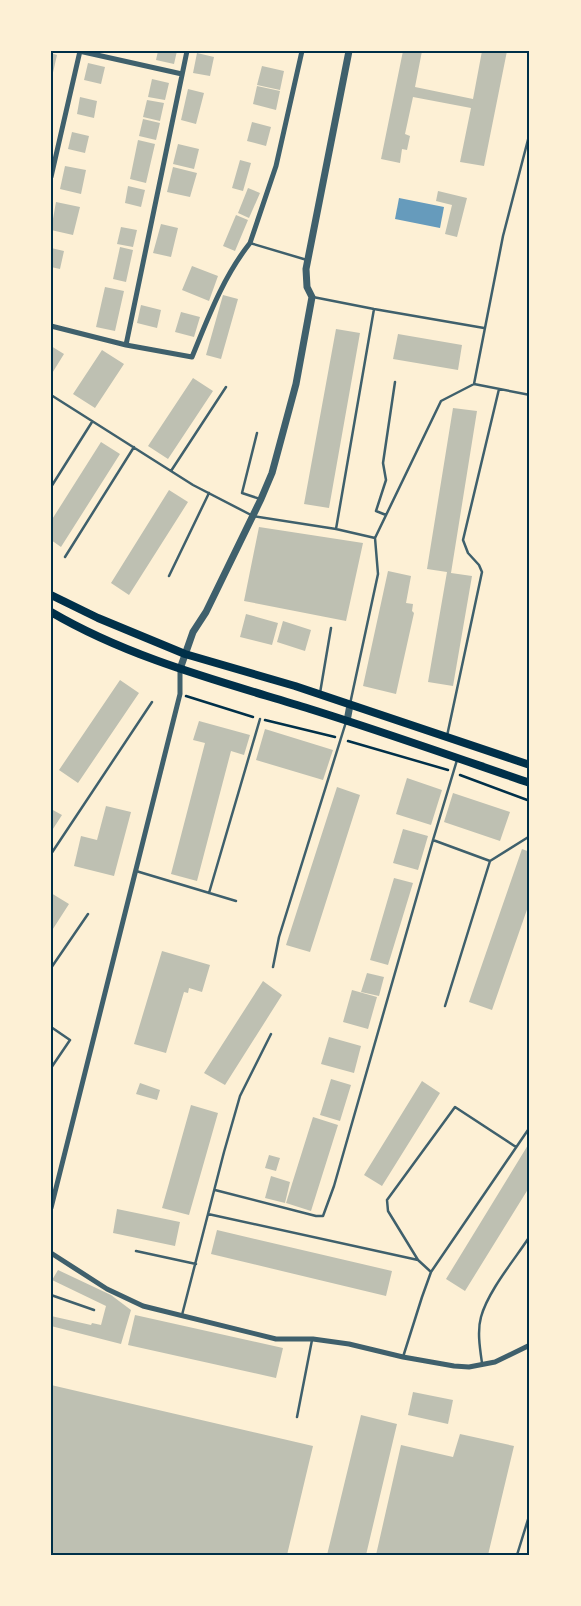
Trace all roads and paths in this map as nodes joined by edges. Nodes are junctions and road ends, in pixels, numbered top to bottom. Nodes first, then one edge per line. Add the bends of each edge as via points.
1 (80, 51) edge
2 (187, 51) edge
3 (302, 51) edge
4 (349, 51) edge
5 (182, 74) junction
6 (530, 132) edge
7 (51, 177) edge
8 (250, 244) junction
9 (308, 260) junction
10 (312, 297) junction
11 (374, 309) junction
12 (51, 326) edge
13 (484, 328) junction
14 (126, 345) junction
15 (395, 382) dead end
16 (474, 384) junction
17 (226, 387) dead end
18 (499, 388) junction
19 (51, 395) edge
20 (530, 395) edge
21 (92, 422) junction
22 (257, 433) dead end
23 (134, 447) junction
24 (171, 471) junction
25 (51, 487) edge
26 (209, 493) junction
27 (261, 499) junction
28 (386, 515) junction
29 (253, 516) junction
30 (336, 529) junction
31 (375, 538) junction
32 (65, 557) dead end
33 (169, 576) dead end
34 (51, 595) edge
35 (52, 615) edge
36 (331, 628) dead end
37 (186, 654) junction
38 (180, 669) junction
39 (180, 694) junction
40 (320, 695) junction
41 (152, 702) dead end
42 (350, 705) junction
43 (260, 719) junction
44 (347, 721) junction
45 (447, 737) junction
46 (341, 739) junction
47 (458, 758) junction
48 (530, 765) edge
49 (454, 772) junction
50 (530, 783) edge
51 (530, 801) edge
52 (530, 836) edge
53 (433, 840) junction
54 (51, 854) edge
55 (490, 861) junction
56 (135, 871) junction
57 (209, 893) junction
58 (236, 901) dead end
59 (88, 914) dead end
60 (273, 967) dead end
61 (51, 968) edge
62 (445, 1006) dead end
63 (51, 1027) edge
64 (271, 1034) dead end
65 (51, 1068) edge
66 (530, 1126) edge
67 (516, 1147) junction
68 (215, 1190) junction
69 (51, 1208) edge
70 (208, 1214) junction
71 (530, 1236) edge
72 (136, 1251) dead end
73 (51, 1253) edge
74 (418, 1260) junction
75 (196, 1264) junction
76 (431, 1272) junction
77 (51, 1295) edge
78 (94, 1310) dead end
79 (182, 1316) junction
80 (313, 1339) junction
81 (530, 1346) edge
82 (403, 1357) junction
83 (482, 1365) junction
84 (296, 1417) dead end
85 (530, 1513) edge
86 (516, 1555) edge

1 - 5 street
1 - 7 street
2 - 5 street
3 - 8 street via 276,166
4 - 9 street
5 - 14 street
6 - 13 lane via 503,236
8 - 9 lane
8 - 14 street via 220,291 192,358
9 - 10 street via 306,278
10 - 11 lane
10 - 27 street via 281,445
11 - 13 lane
11 - 30 lane
12 - 14 street
13 - 16 lane
15 - 28 lane via 383,463 386,480 376,512
16 - 18 lane
16 - 28 lane via 441,401
17 - 24 lane
18 - 20 lane
18 - 45 lane via 463,540 482,572
19 - 21 lane
21 - 23 lane
21 - 25 lane
22 - 27 lane via 242,493
23 - 24 lane
23 - 32 lane
24 - 26 lane
26 - 29 lane
26 - 33 lane
27 - 29 street
28 - 31 lane
29 - 30 lane
29 - 37 street via 193,632
30 - 31 lane
31 - 42 lane via 378,574
34 - 37 main road
35 - 38 main road
36 - 40 lane
37 - 38 street
37 - 40 main road
38 - 39 street
38 - 44 main road
39 - 43 path
39 - 56 street
40 - 42 main road
41 - 54 lane
42 - 44 street
42 - 45 main road
43 - 46 path
43 - 57 lane
44 - 46 lane
44 - 47 main road
45 - 48 main road
46 - 49 path
46 - 60 lane via 279,937
47 - 49 lane
47 - 50 main road
49 - 51 path
49 - 53 lane
52 - 55 lane
53 - 55 lane
53 - 68 lane via 324,1216
55 - 62 lane
56 - 57 lane
56 - 69 street
57 - 58 lane
59 - 61 lane
63 - 65 lane via 70,1040
64 - 68 lane via 240,1096
66 - 67 lane
67 - 74 lane via 455,1107 387,1200 388,1211
67 - 76 lane
68 - 70 lane
70 - 74 lane
70 - 75 lane
71 - 83 lane via 488,1299 481,1318
72 - 75 lane
73 - 79 street via 131,1301
74 - 76 lane
75 - 79 lane
76 - 82 lane
77 - 78 lane
79 - 80 street via 276,1339
80 - 82 street
80 - 84 lane
81 - 83 street via 507,1358
82 - 83 street via 454,1366
85 - 86 lane

